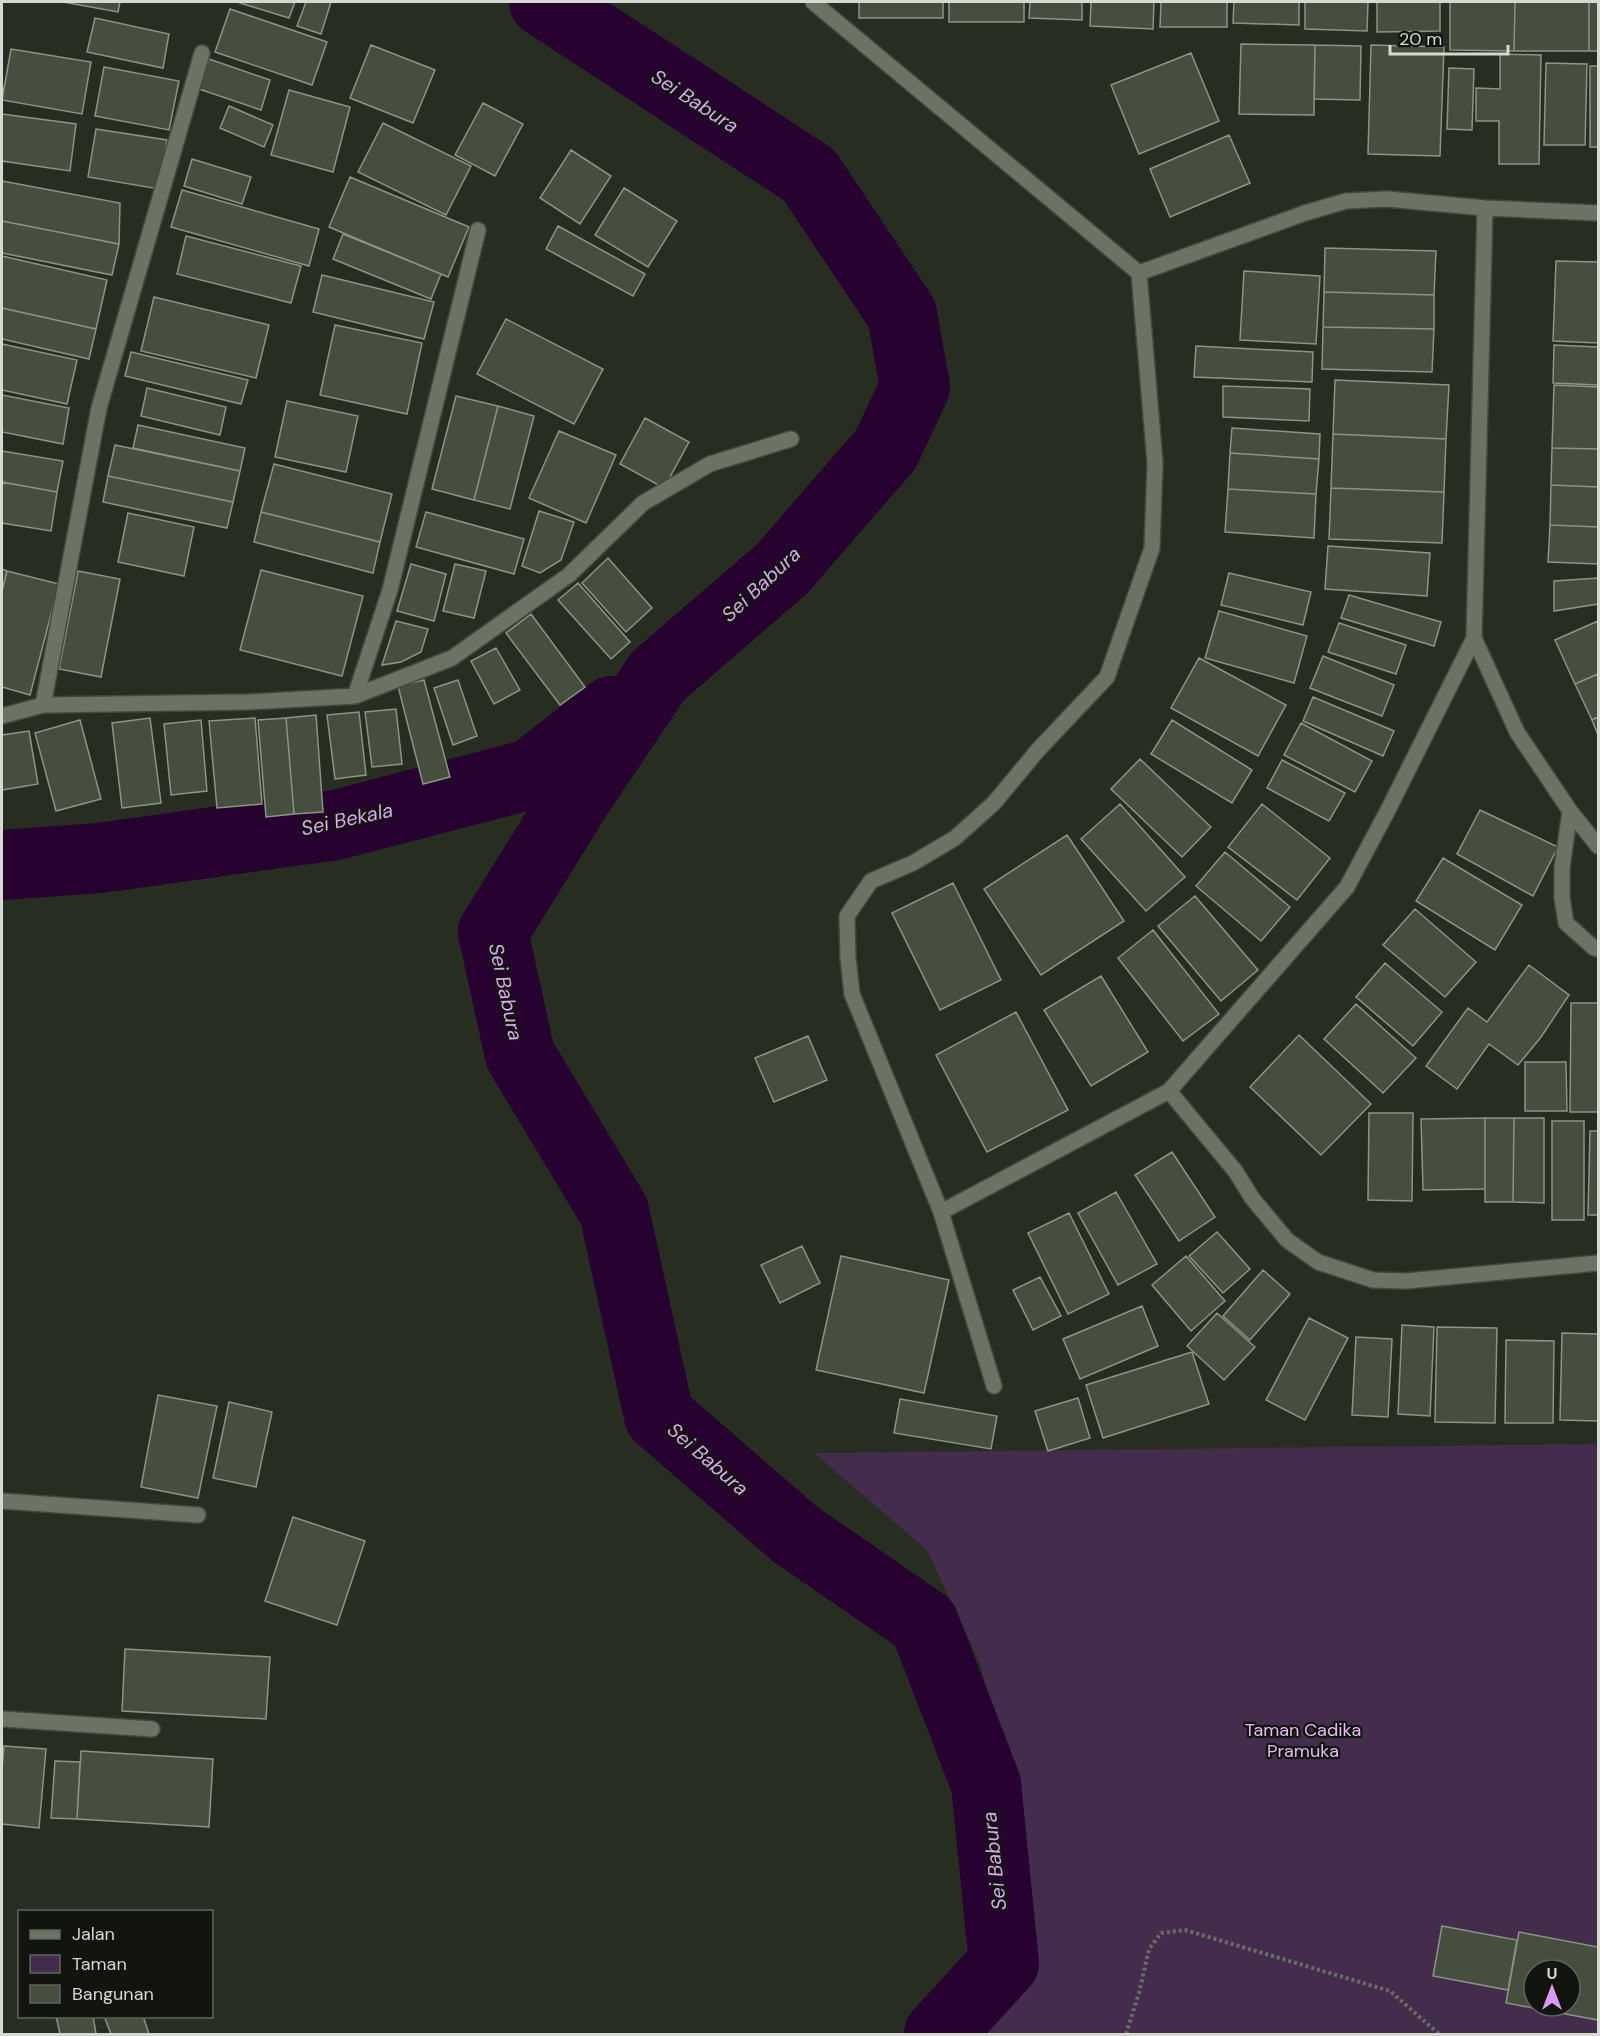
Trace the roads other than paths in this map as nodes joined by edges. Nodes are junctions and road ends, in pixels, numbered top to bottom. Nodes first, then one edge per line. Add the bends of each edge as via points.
1 (813, 2) edge
2 (202, 53) dead end
3 (1485, 208) junction
4 (1599, 213) edge
5 (478, 230) dead end
6 (1139, 273) junction
7 (791, 439) dead end
8 (1474, 638) junction
9 (355, 696) junction
10 (43, 705) junction
11 (2, 716) edge
12 (1570, 812) junction
13 (1599, 846) edge
14 (1599, 949) edge
15 (1169, 1091) junction
16 (942, 1212) junction
17 (1599, 1263) edge
18 (994, 1386) dead end
19 (2, 1501) edge
20 (198, 1515) dead end
21 (2, 1719) edge
22 (152, 1729) dead end

1 - 6 street
2 - 10 street via 99,408
3 - 4 street
3 - 6 street via 1386,199 1346,201
3 - 8 street
5 - 9 street via 390,590
6 - 16 street via 1155,462 1152,548 1107,677 994,803 955,838 913,863 871,881 847,916 852,994
7 - 9 street via 710,464 643,503 568,575 452,658
8 - 12 street via 1517,732
8 - 15 street via 1347,887
9 - 10 street via 224,703
10 - 11 street
12 - 13 street
12 - 14 street via 1562,868 1566,923
15 - 16 street
15 - 17 street via 1287,1240 1318,1262 1373,1280 1406,1281
16 - 18 street
19 - 20 street
21 - 22 street

